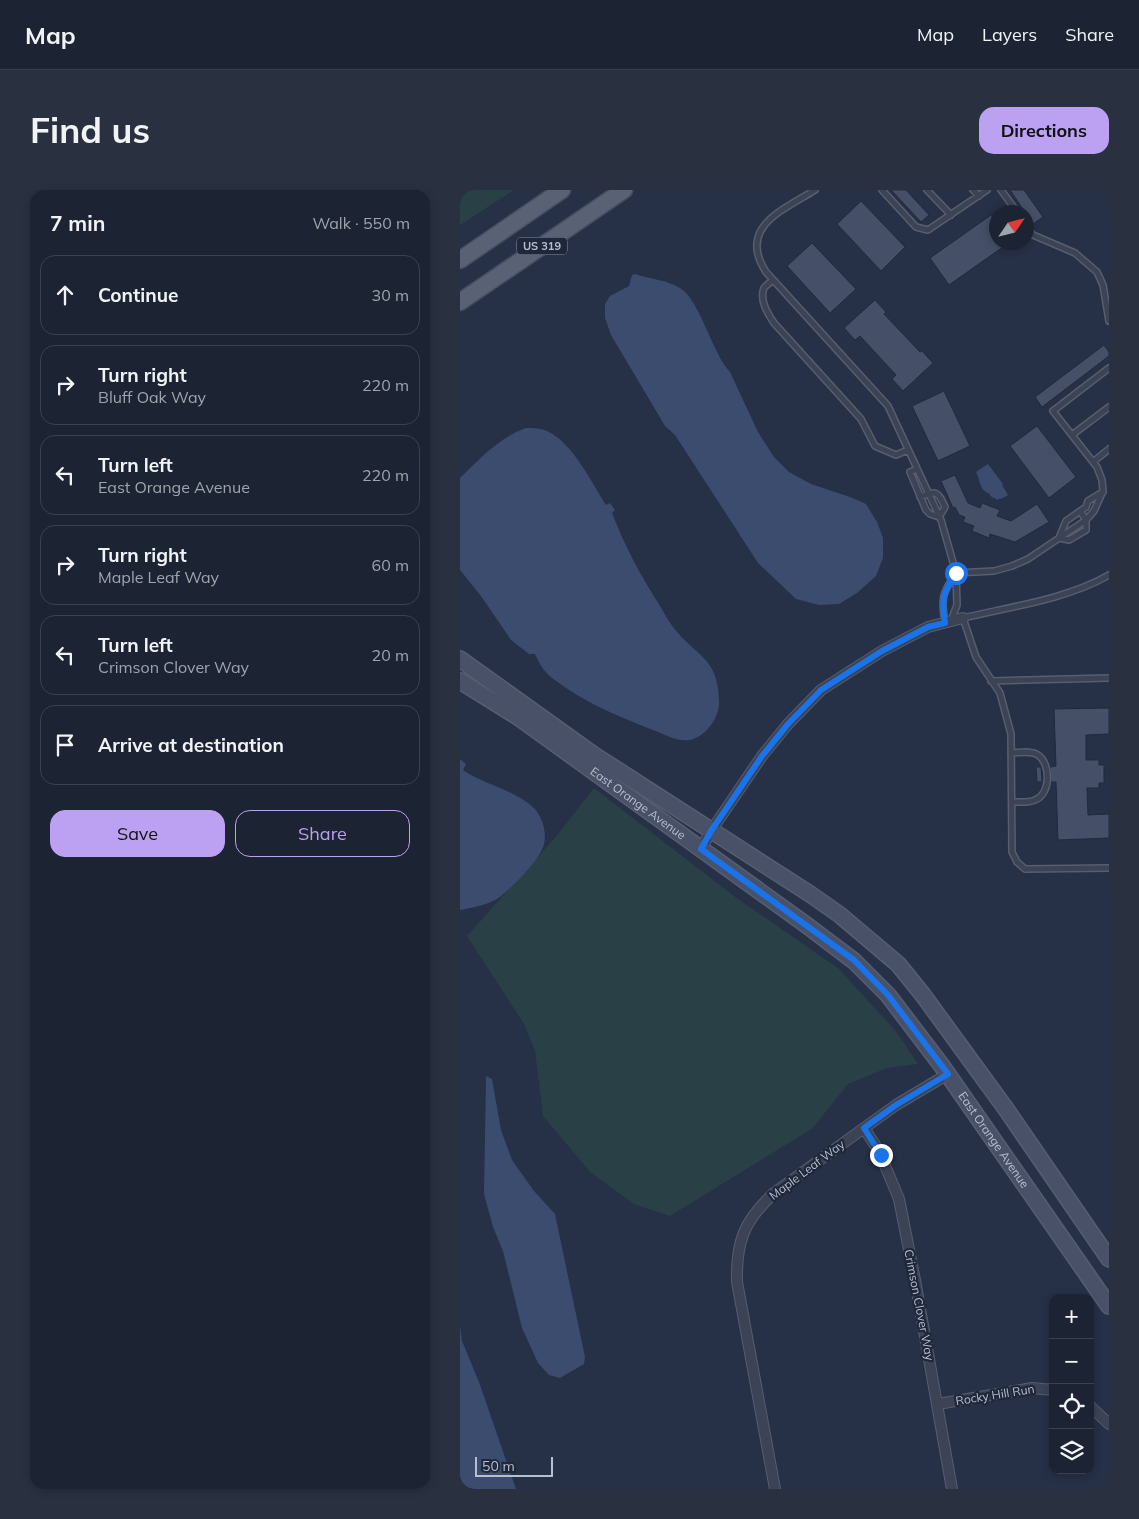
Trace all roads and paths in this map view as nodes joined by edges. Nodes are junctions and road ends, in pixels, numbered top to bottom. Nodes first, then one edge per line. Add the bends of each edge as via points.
1 (562, 190) edge
2 (624, 190) edge
3 (816, 190) edge
4 (882, 190) edge
5 (927, 190) edge
6 (973, 190) edge
7 (987, 190) edge
8 (1001, 190) edge
9 (979, 196) junction
10 (1012, 205) edge
11 (950, 215) junction
12 (1034, 235) edge
13 (460, 260) edge
14 (773, 280) junction
15 (460, 302) edge
16 (1109, 321) edge
17 (1109, 368) edge
18 (1109, 407) edge
19 (1072, 435) junction
20 (1109, 449) edge
21 (908, 450) junction
22 (1093, 462) junction
23 (917, 469) junction
24 (1103, 491) junction
25 (928, 493) junction
26 (920, 496) junction
27 (1080, 511) junction
28 (939, 517) junction
29 (1086, 520) junction
30 (1059, 538) junction
31 (956, 573) junction
32 (1109, 576) edge
33 (963, 618) junction
34 (948, 622) junction
35 (460, 659) edge
36 (1109, 678) edge
37 (460, 681) edge
38 (992, 681) junction
39 (1011, 753) junction
40 (1012, 802) junction
41 (711, 831) junction
42 (701, 849) junction
43 (1109, 868) edge
44 (948, 1074) junction
45 (864, 1128) junction
46 (1109, 1259) edge
47 (1109, 1306) edge
48 (1049, 1390) edge
49 (938, 1404) junction
50 (1094, 1410) edge
51 (1109, 1424) edge
52 (775, 1489) edge
53 (952, 1489) edge

1 - 13 main road, US 319
2 - 15 main road, US 319
3 - 14 lane via 775,216 760,231 757,256
4 - 11 lane via 916,227 928,230
5 - 11 lane
6 - 9 lane
7 - 9 lane
8 - 10 lane
9 - 11 lane
12 - 16 lane via 1075,253 1097,272 1103,285
14 - 21 lane via 888,406
14 - 21 lane via 764,288 763,298 774,323 861,418 875,446 896,455
17 - 19 lane via 1053,411
18 - 19 lane
19 - 22 lane
20 - 22 lane
21 - 23 lane
22 - 24 lane via 1102,480
23 - 25 lane
23 - 26 lane via 910,472
24 - 27 lane
24 - 29 lane
25 - 26 lane
25 - 28 lane
25 - 28 lane via 940,494 945,507
26 - 28 lane via 926,510
27 - 29 lane
27 - 30 lane via 1066,521
28 - 31 lane
29 - 30 lane
29 - 30 lane via 1086,530 1075,538
30 - 31 lane via 1012,566 994,571
31 - 34 lane via 957,605
31 - 34 lane via 943,595 942,604
32 - 33 lane via 1062,595
33 - 34 street
33 - 38 lane via 976,657
34 - 41 street via 928,627 882,651 821,690 762,756
35 - 41 street, East Orange Avenue via 594,755
36 - 38 lane
37 - 42 street, East Orange Avenue via 518,717
38 - 39 lane via 1000,693 1011,734
39 - 40 lane
39 - 40 lane via 1030,752 1038,756 1048,775 1042,795 1035,800
40 - 43 lane via 1012,852 1025,869
41 - 42 street
41 - 46 street, East Orange Avenue via 810,894 898,964 1006,1109
42 - 44 street, East Orange Avenue via 854,960 888,995
44 - 45 street, Maple Leaf Way
44 - 47 street, East Orange Avenue
45 - 49 street, Crimson Clover Way via 880,1151 899,1199
45 - 52 street, Maple Leaf Way via 757,1208 740,1244 737,1282
48 - 49 street, Rocky Hill Run via 1032,1388
49 - 53 street, Crimson Clover Way
50 - 51 street

